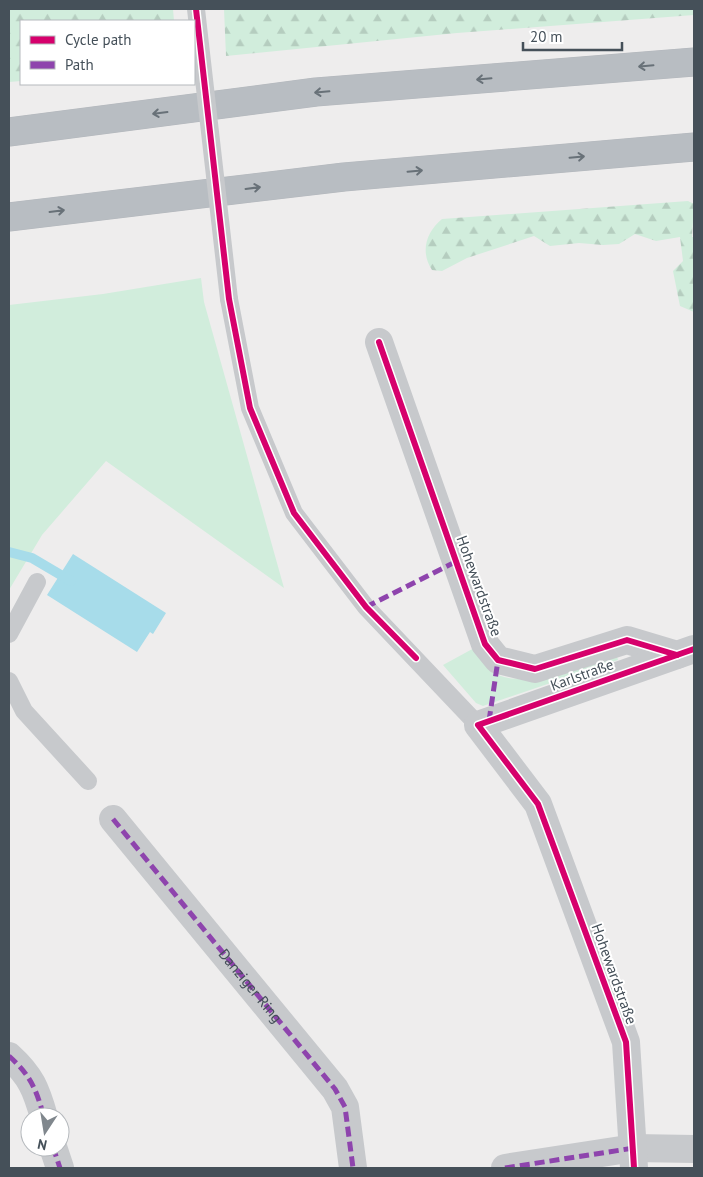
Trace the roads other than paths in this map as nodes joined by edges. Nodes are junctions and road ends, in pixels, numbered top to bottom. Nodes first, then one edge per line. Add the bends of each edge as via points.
1 (196, 9) edge
2 (694, 62) edge
3 (9, 132) edge
4 (694, 147) edge
5 (9, 217) edge
6 (379, 342) dead end
7 (37, 582) dead end
8 (9, 634) edge
9 (686, 652) edge
10 (9, 681) edge
11 (478, 725) junction
12 (88, 781) dead end
13 (113, 819) dead end
14 (9, 1056) edge
15 (41, 1107) edge
16 (694, 1149) edge
17 (634, 1158) edge
18 (353, 1168) edge
19 (505, 1168) edge

1 - 11 lane, bridge via 229,299 250,408 294,513 366,607
2 -> 3 highway via 316,92
5 -> 4 highway via 344,177
6 - 9 street, Hohewardstraße via 485,644 498,660 535,669 627,640
7 - 8 lane
9 - 11 street, Karlstraße
10 - 12 lane via 24,711
11 - 17 street, Hohewardstraße via 538,804 626,1042
13 - 18 street, Danziger Ring via 334,1089 345,1108
14 - 15 street via 35,1086
16 - 17 street
17 - 19 street

